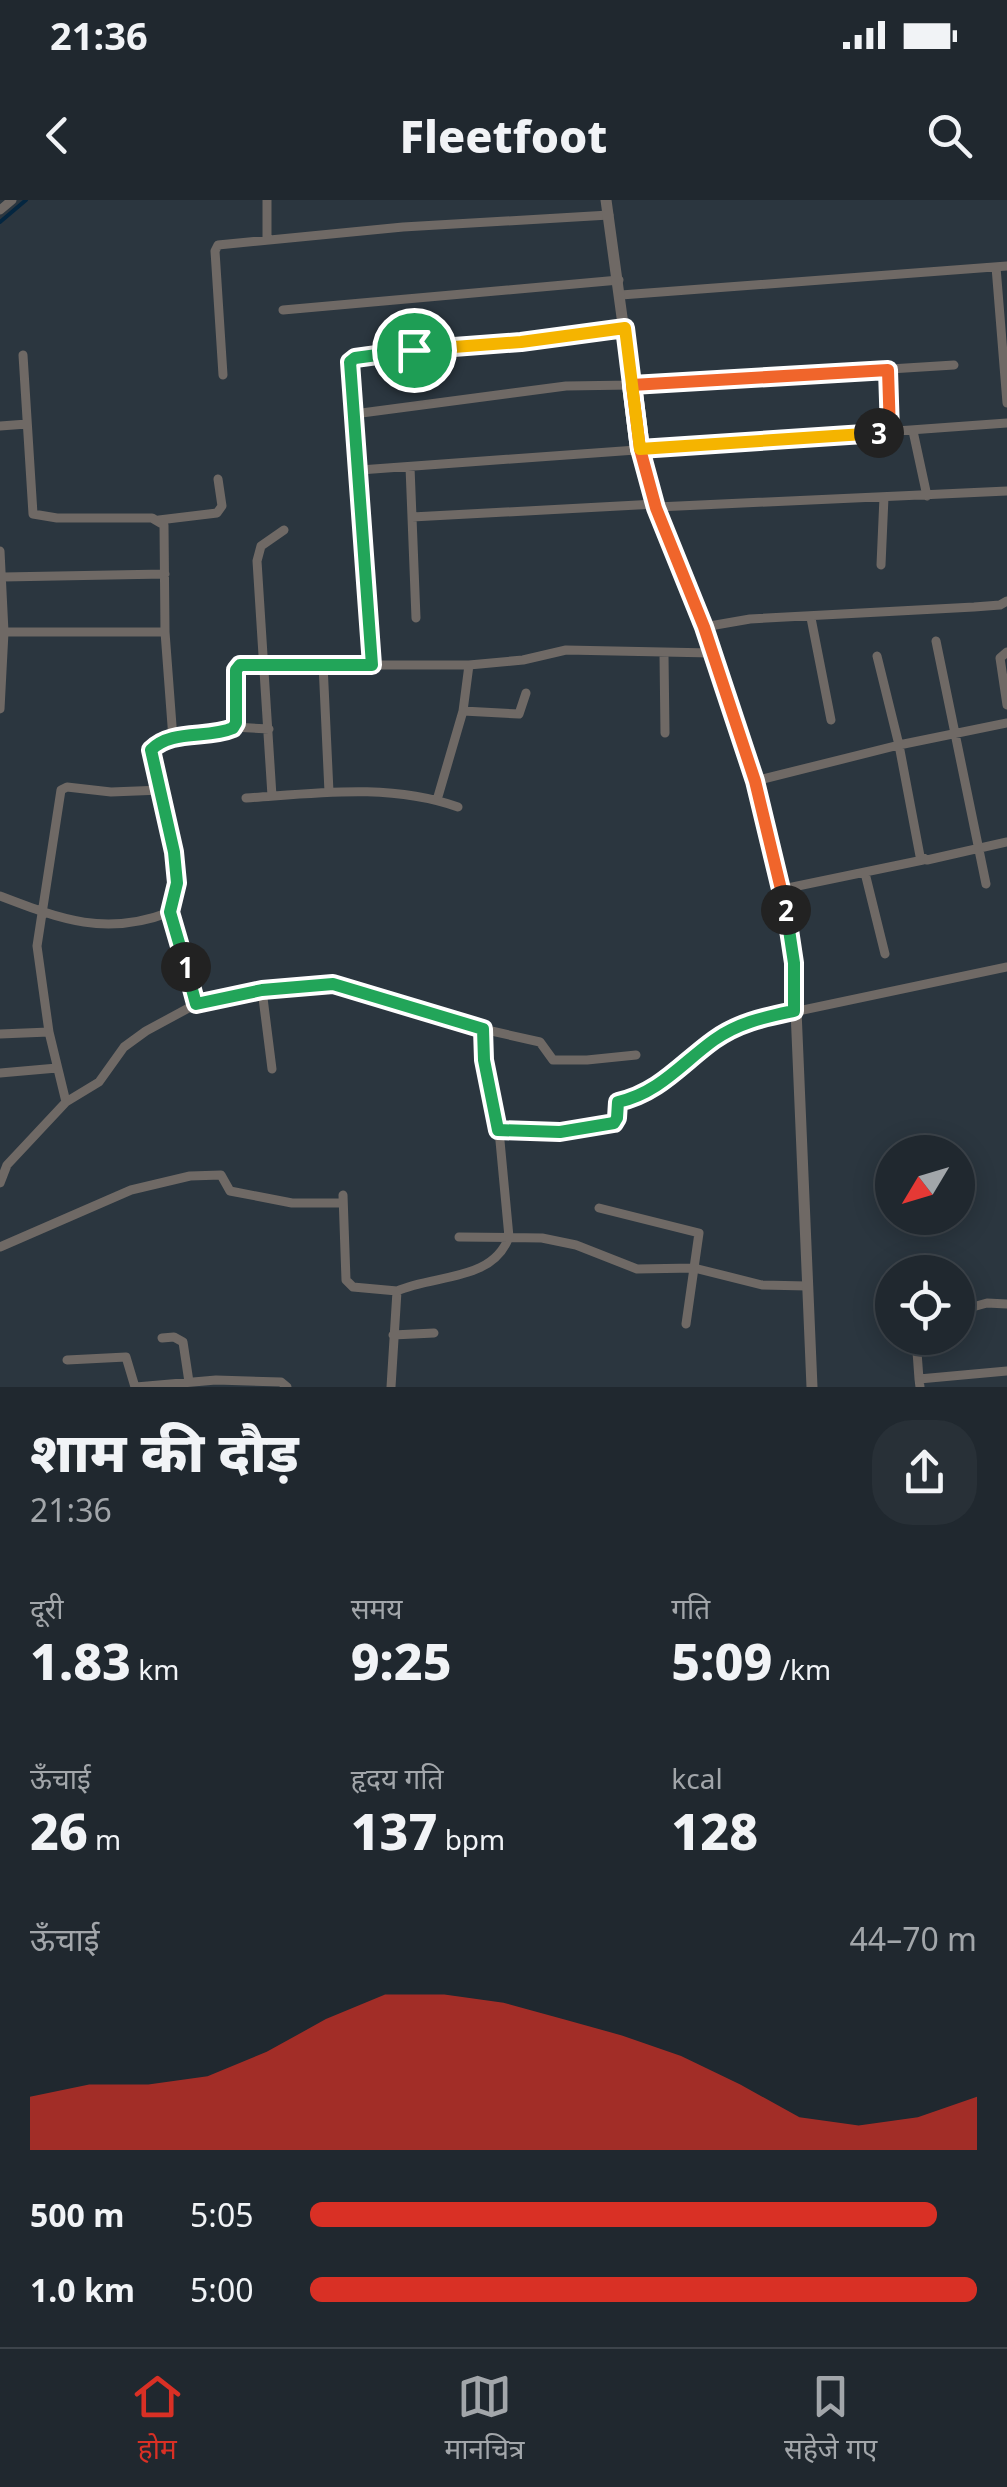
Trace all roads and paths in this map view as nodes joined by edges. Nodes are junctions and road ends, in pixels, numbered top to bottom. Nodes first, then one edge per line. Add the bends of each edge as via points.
1 (12, 200) edge
2 (267, 200) edge
3 (606, 200) edge
4 (0, 210) edge
5 (609, 215) junction
6 (267, 238) junction
7 (1002, 267) edge
8 (618, 280) junction
9 (621, 295) junction
10 (282, 310) dead end
11 (625, 328) junction
12 (24, 355) dead end
13 (954, 365) dead end
14 (888, 370) junction
15 (223, 375) dead end
16 (632, 385) junction
17 (1007, 403) edge
18 (354, 414) junction
19 (1007, 423) edge
20 (27, 424) junction
21 (0, 426) edge
22 (913, 431) junction
23 (890, 432) junction
24 (640, 449) junction
25 (410, 468) junction
26 (360, 470) junction
27 (218, 479) dead end
28 (1007, 491) edge
29 (927, 496) junction
30 (884, 498) junction
31 (656, 506) junction
32 (412, 517) junction
33 (159, 520) junction
34 (284, 530) dead end
35 (0, 551) edge
36 (882, 564) dead end
37 (165, 574) junction
38 (3, 577) junction
39 (1007, 601) edge
40 (416, 618) dead end
41 (812, 618) junction
42 (704, 627) junction
43 (4, 632) junction
44 (166, 632) junction
45 (936, 641) dead end
46 (1007, 652) edge
47 (664, 654) junction
48 (712, 654) junction
49 (877, 656) dead end
50 (323, 664) junction
51 (265, 665) junction
52 (372, 665) junction
53 (469, 665) junction
54 (526, 693) dead end
55 (1007, 705) edge
56 (0, 709) edge
57 (463, 710) junction
58 (830, 720) dead end
59 (1007, 722) edge
60 (233, 728) junction
61 (269, 729) junction
62 (664, 732) dead end
63 (954, 734) junction
64 (173, 739) junction
65 (899, 745) junction
66 (755, 781) junction
67 (162, 790) junction
68 (328, 792) junction
69 (272, 796) junction
70 (246, 798) dead end
71 (437, 800) junction
72 (458, 807) dead end
73 (1007, 842) edge
74 (980, 849) junction
75 (922, 860) junction
76 (865, 873) junction
77 (986, 884) dead end
78 (782, 888) junction
79 (0, 896) edge
80 (170, 912) junction
81 (44, 913) junction
82 (885, 954) dead end
83 (1007, 967) edge
84 (262, 990) junction
85 (196, 1004) junction
86 (794, 1011) junction
87 (483, 1029) junction
88 (48, 1032) junction
89 (0, 1034) edge
90 (636, 1055) dead end
91 (57, 1068) junction
92 (272, 1069) dead end
93 (0, 1074) edge
94 (66, 1102) junction
95 (498, 1130) junction
96 (0, 1182) edge
97 (600, 1208) dead end
98 (459, 1237) dead end
99 (508, 1237) junction
100 (0, 1247) edge
101 (694, 1268) junction
102 (808, 1286) junction
103 (397, 1291) junction
104 (1007, 1304) edge
105 (975, 1306) edge
106 (686, 1324) dead end
107 (434, 1333) dead end
108 (393, 1335) junction
109 (162, 1338) dead end
110 (918, 1355) edge
111 (67, 1360) dead end
112 (1007, 1371) edge
113 (189, 1382) junction
114 (920, 1383) edge
115 (136, 1387) edge
116 (287, 1387) edge
117 (391, 1387) edge
118 (812, 1387) edge

1 - 4 street
2 - 6 street
3 - 5 street
5 - 6 street
5 - 8 street
6 - 15 street via 220,244 214,251
7 - 9 street
7 - 17 street
8 - 9 street
8 - 10 street
9 - 11 street
11 - 16 street
11 - 18 street via 355,358
12 - 20 street
13 - 14 street
14 - 16 street
14 - 23 street
16 - 18 street via 566,386
16 - 24 street
18 - 26 street
19 - 22 street
20 - 21 street
20 - 33 street via 36,516
22 - 23 street
22 - 29 street
23 - 24 street
24 - 25 street
24 - 31 street
25 - 26 street
25 - 32 street
26 - 52 street
27 - 33 street via 217,513
28 - 29 street
29 - 30 street
30 - 31 street
30 - 36 street
31 - 32 street
31 - 42 street
32 - 40 street
33 - 37 street
34 - 51 street via 258,553
35 - 38 street
37 - 38 street
37 - 44 street
38 - 43 street
39 - 41 street
41 - 42 street
41 - 58 street
42 - 48 street
43 - 44 street
43 - 56 street
44 - 64 street
45 - 63 street
46 - 55 street via 1000,658
47 - 48 street
47 - 53 street via 566,650
47 - 62 street
48 - 66 street
49 - 65 street
50 - 51 street
50 - 52 street
50 - 68 street
51 - 60 street via 237,666
51 - 61 street
52 - 53 street
53 - 57 street
54 - 57 street via 519,714
57 - 71 street
59 - 63 street
60 - 61 street
60 - 64 street
61 - 69 street
63 - 65 street
63 - 74 street
64 - 67 street via 151,750
65 - 66 street
65 - 75 street
66 - 78 street
67 - 80 street via 177,883
67 - 81 street via 61,790
68 - 69 street
68 - 71 street via 403,792
69 - 70 street
71 - 72 street
73 - 74 street
74 - 75 street
74 - 77 street
75 - 76 street
76 - 78 street
76 - 82 street
78 - 86 street
79 - 81 street
80 - 81 street via 96,926
80 - 85 street
81 - 88 street via 37,960
83 - 86 street
84 - 85 street
84 - 87 street via 333,984
84 - 92 street
85 - 94 street via 135,1038 99,1082
86 - 95 street via 751,1021 714,1040 650,1091 618,1102 614,1123 560,1132
86 - 102 street
87 - 90 street via 540,1042 558,1061
87 - 95 street
88 - 89 street
88 - 91 street
91 - 93 street
91 - 94 street
94 - 96 street via 6,1165
95 - 99 street
97 - 101 street via 697,1231
98 - 99 street
99 - 101 street via 566,1243 637,1269
99 - 103 street via 489,1266
100 - 103 street via 108,1198 190,1176 222,1175 230,1190 292,1203 343,1199 348,1284
101 - 102 street via 762,1285
101 - 106 street
102 - 118 street
103 - 108 street
104 - 105 street
107 - 108 street
108 - 117 street
109 - 113 street via 184,1342
110 - 114 street
111 - 115 street via 126,1358
112 - 114 street
113 - 115 street
113 - 116 street

